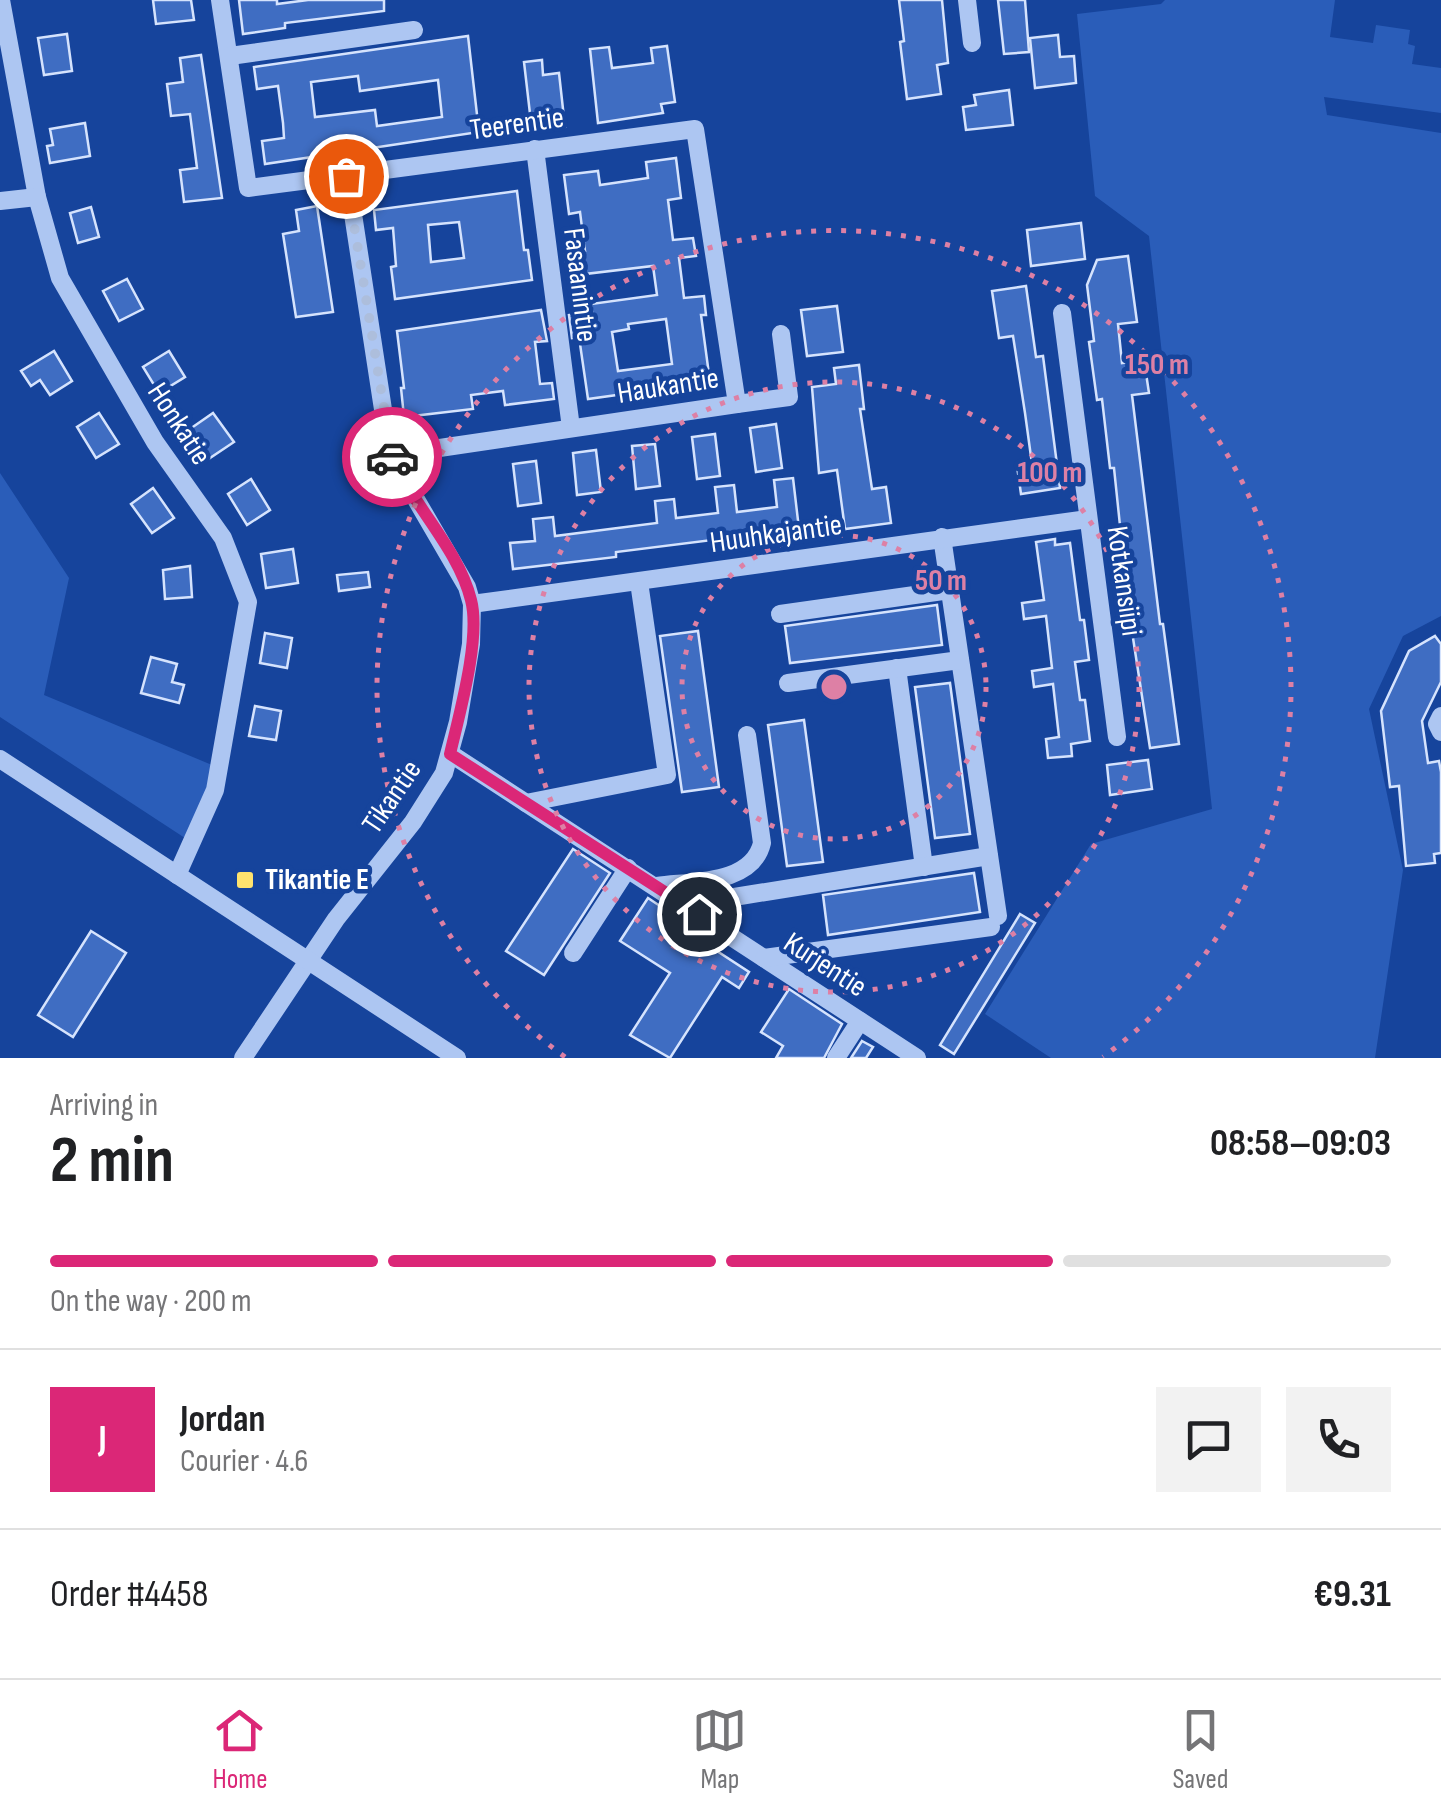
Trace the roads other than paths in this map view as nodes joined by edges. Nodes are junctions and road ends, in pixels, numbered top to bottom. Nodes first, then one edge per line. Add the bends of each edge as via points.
1 (1, 0) edge
2 (220, 0) edge
3 (966, 0) edge
4 (414, 30) dead end
5 (972, 43) dead end
6 (230, 56) junction
7 (695, 129) joint
8 (535, 149) junction
9 (346, 176) junction
10 (37, 197) junction
11 (0, 202) edge
12 (1062, 313) dead end
13 (781, 334) dead end
14 (737, 404) junction
15 (571, 428) junction
16 (392, 456) junction
17 (1088, 519) junction
18 (942, 537) junction
19 (639, 582) junction
20 (950, 590) junction
21 (472, 604) junction
22 (780, 614) dead end
23 (960, 660) junction
24 (897, 668) junction
25 (788, 682) dead end
26 (1441, 716) edge
27 (1441, 732) edge
28 (747, 735) dead end
29 (1117, 737) dead end
30 (450, 754) junction
31 (0, 759) edge
32 (526, 803) junction
33 (989, 856) junction
34 (924, 867) junction
35 (628, 868) junction
36 (178, 876) junction
37 (661, 889) junction
38 (572, 953) dead end
39 (764, 958) junction
40 (308, 961) junction
41 (860, 1021) junction
42 (243, 1058) edge
43 (456, 1058) edge
44 (836, 1058) edge
45 (917, 1058) edge

1 - 10 street, Honkatie
2 - 6 street
3 - 5 street
4 - 6 street
6 - 9 street via 248,188
7 - 8 street, Teerentie
7 - 14 street, Haukantie
8 - 9 street, Teerentie
8 - 15 street, Fasaanintie
9 - 16 street, Tikantie
10 - 11 street
10 - 36 street, Honkatie via 60,278 155,442 222,538 248,602 215,790
12 - 17 street, Kotkansiipi
13 - 14 street via 789,397
14 - 15 street, Haukantie
15 - 16 street, Haukantie
16 - 21 street, Tikantie
17 - 18 street, Huuhkajantie
17 - 29 street, Kotkansiipi
18 - 19 street, Huuhkajantie
18 - 20 street
19 - 21 street, Huuhkajantie
19 - 32 street via 667,775
20 - 22 street
20 - 23 street
21 - 30 street, Tikantie via 469,660
23 - 24 street
23 - 33 street
24 - 25 street
24 - 34 street
26 - 27 street
28 - 37 street via 759,856 738,873
30 - 32 street, Kurjentie
30 - 40 street, Tikantie via 432,794
31 - 36 street
32 - 35 street, Kurjentie
33 - 34 street
33 - 39 street via 994,922
34 - 37 street via 728,898
35 - 37 street, Kurjentie
35 - 38 street
36 - 40 street
37 - 39 street, Kurjentie
39 - 41 street, Kurjentie
40 - 42 street, Tikantie
40 - 43 street
41 - 44 street
41 - 45 street, Kurjentie

